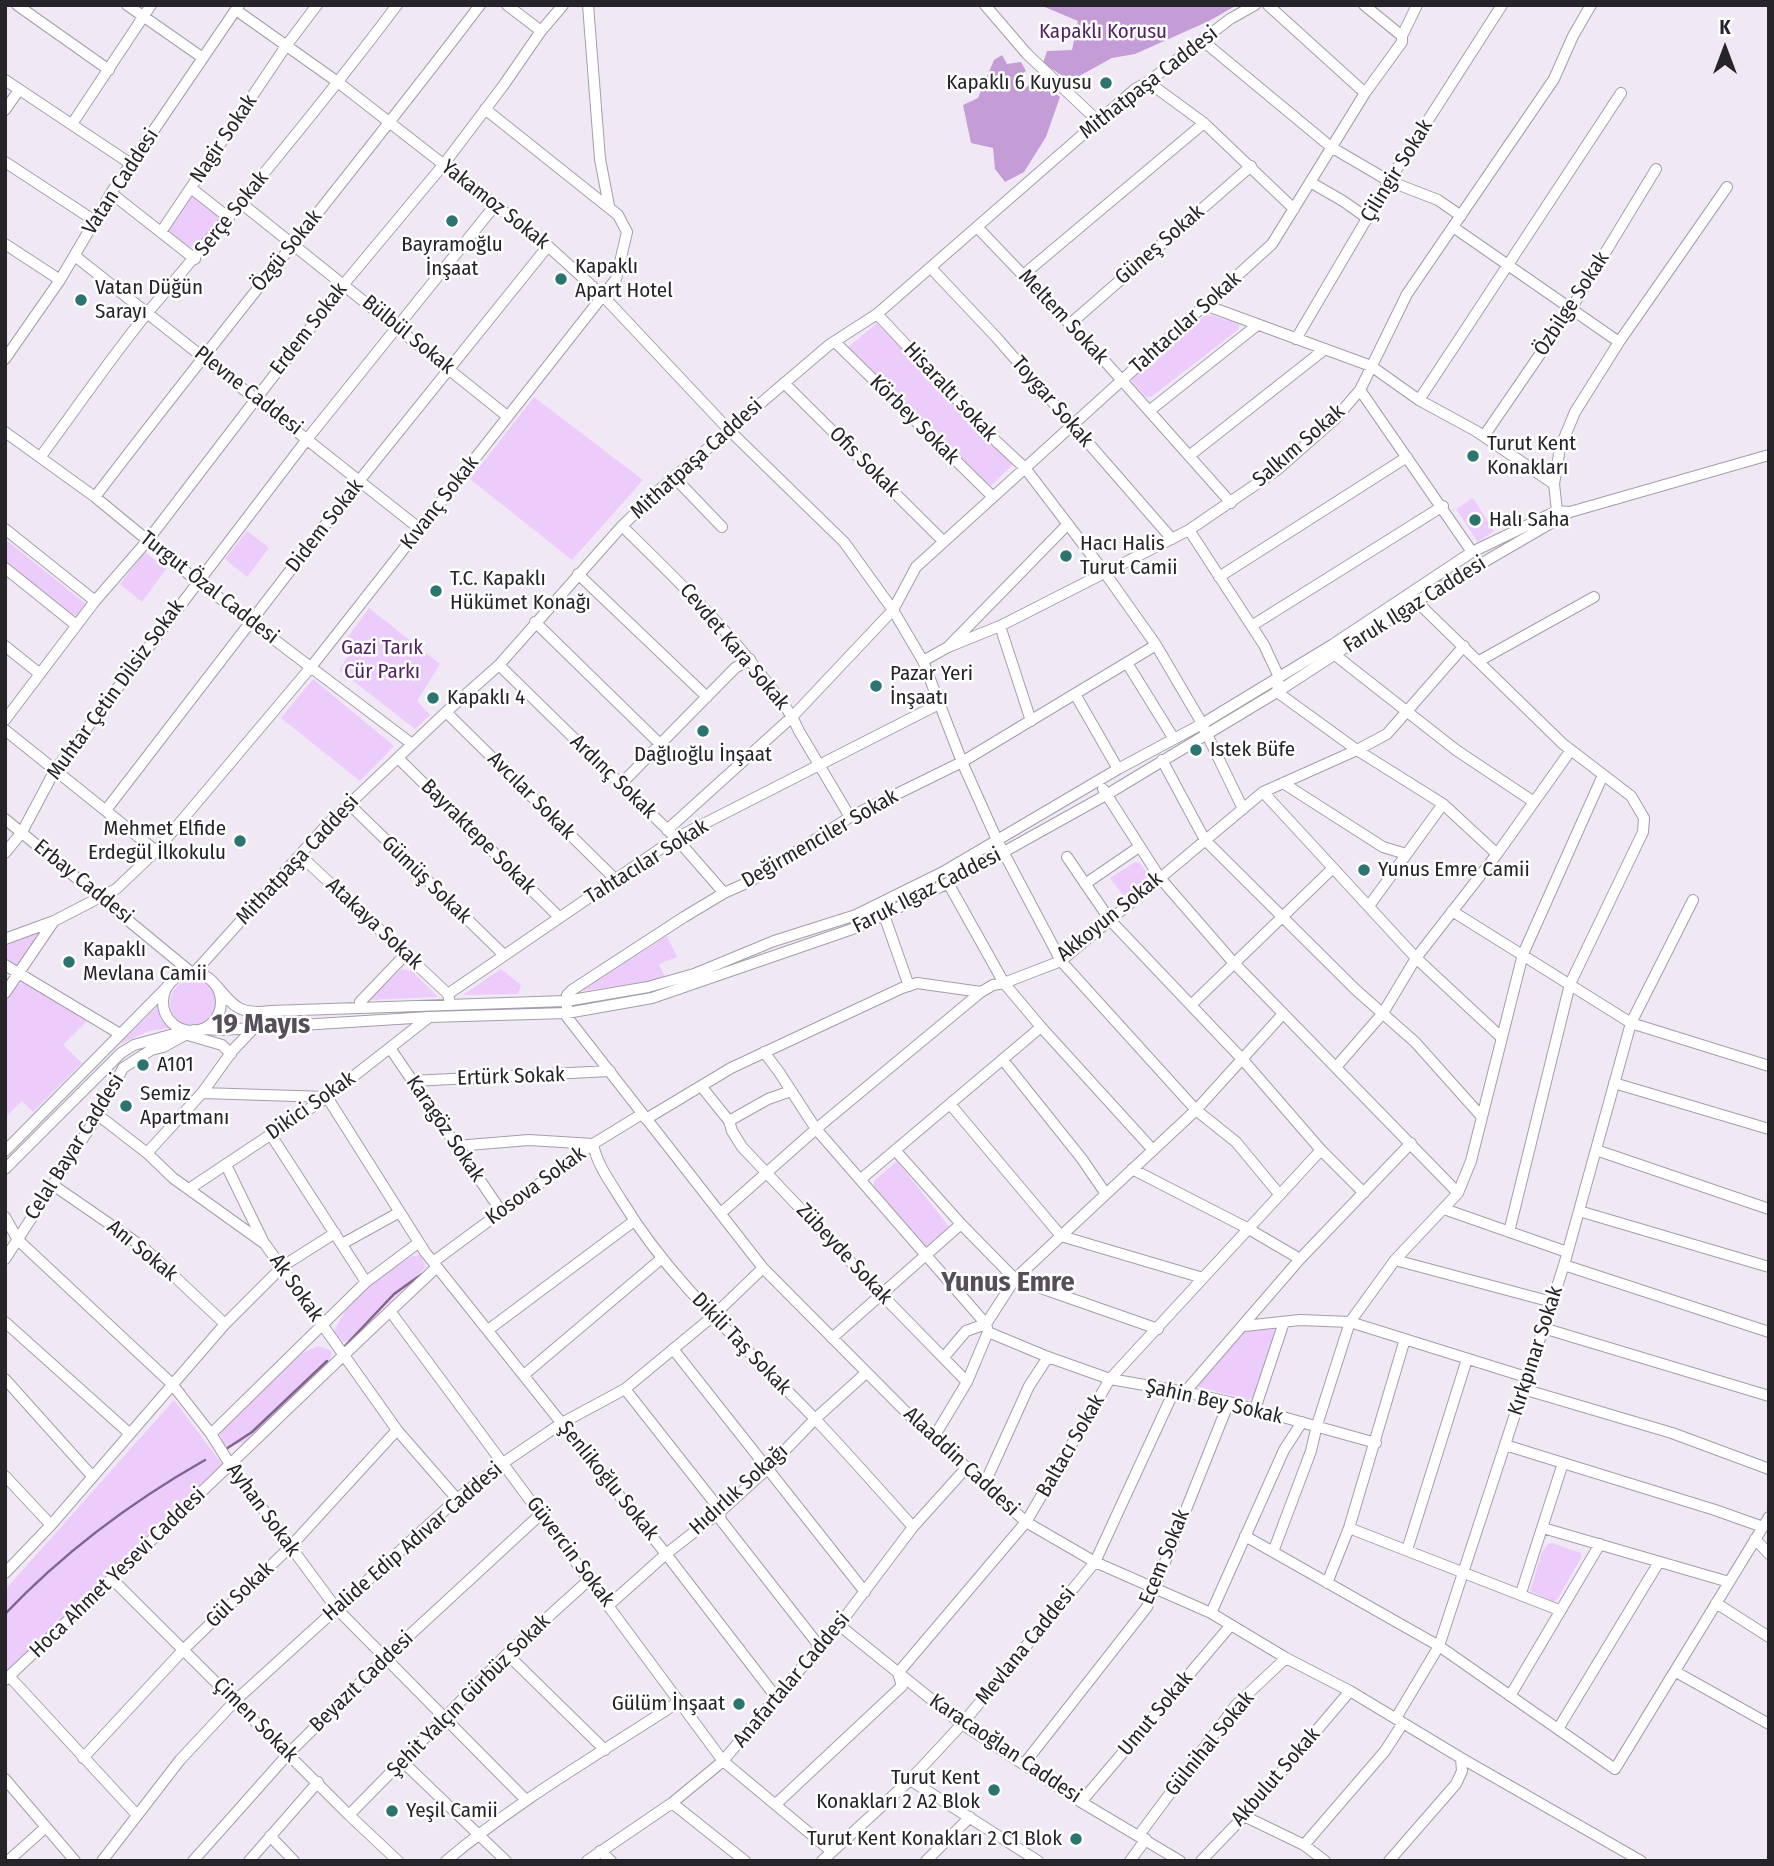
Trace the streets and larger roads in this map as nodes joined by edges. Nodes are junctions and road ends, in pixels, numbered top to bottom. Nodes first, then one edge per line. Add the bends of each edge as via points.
1 (17, 5) edge
2 (127, 5) edge
3 (151, 5) edge
4 (317, 5) edge
5 (397, 5) edge
6 (480, 5) edge
7 (507, 5) edge
8 (563, 5) edge
9 (588, 5) edge
10 (985, 5) edge
11 (1255, 5) edge
12 (1268, 5) edge
13 (1364, 5) edge
14 (1417, 5) edge
15 (1502, 5) edge
16 (1591, 5) edge
17 (237, 8) edge
18 (144, 17) junction
19 (541, 31) junction
20 (1402, 36) junction
21 (1203, 41) junction
22 (286, 46) junction
23 (203, 58) junction
24 (109, 70) junction
25 (5, 80) edge
26 (1147, 82) junction
27 (339, 83) junction
28 (19, 90) junction
29 (1365, 93) junction
30 (1621, 93) dead end
31 (485, 109) junction
32 (5, 110) edge
33 (1098, 121) junction
34 (391, 123) junction
35 (1204, 123) junction
36 (72, 124) junction
37 (1331, 147) junction
38 (5, 162) edge
39 (131, 164) junction
40 (444, 164) junction
41 (1251, 166) junction
42 (1656, 169) dead end
43 (1389, 181) junction
44 (1310, 182) junction
45 (1727, 187) dead end
46 (191, 188) junction
47 (111, 193) junction
48 (241, 203) junction
49 (496, 204) junction
50 (609, 206) junction
51 (1294, 209) junction
52 (1461, 216) junction
53 (229, 218) junction
54 (1367, 218) junction
55 (95, 221) junction
56 (977, 227) junction
57 (1453, 227) junction
58 (161, 232) junction
59 (292, 243) junction
60 (5, 244) edge
61 (548, 246) junction
62 (75, 256) junction
63 (195, 259) junction
64 (1508, 265) junction
65 (931, 268) junction
66 (1023, 275) junction
67 (60, 280) junction
68 (344, 284) junction
69 (604, 297) junction
70 (1205, 305) junction
71 (1571, 309) junction
72 (148, 313) junction
73 (877, 314) junction
74 (1070, 324) junction
75 (398, 326) junction
76 (1256, 326) junction
77 (1296, 339) junction
78 (835, 342) junction
79 (1619, 342) junction
80 (1325, 349) junction
81 (204, 356) junction
82 (5, 359) edge
83 (1371, 366) junction
84 (449, 368) junction
85 (1122, 381) junction
86 (784, 383) junction
87 (1360, 390) junction
88 (256, 397) junction
89 (1419, 400) junction
90 (1149, 411) junction
91 (508, 416) junction
92 (1073, 425) junction
93 (729, 430) junction
94 (5, 432) edge
95 (1484, 436) junction
96 (308, 438) junction
97 (1769, 455) edge
98 (41, 456) junction
99 (1189, 456) junction
100 (1407, 457) junction
101 (1025, 468) junction
102 (674, 477) junction
103 (359, 481) junction
104 (1554, 484) junction
105 (95, 498) junction
106 (993, 498) junction
107 (1231, 503) junction
108 (1443, 506) junction
109 (1557, 511) junction
110 (1570, 512) junction
111 (1068, 524) junction
112 (622, 526) junction
113 (722, 527) dead end
114 (5, 529) edge
115 (420, 529) junction
116 (1189, 530) junction
117 (1172, 539) junction
118 (148, 540) junction
119 (944, 542) junction
120 (1472, 552) junction
121 (5, 568) edge
122 (1105, 573) junction
123 (578, 574) junction
124 (1219, 577) junction
125 (197, 581) junction
126 (1408, 593) junction
127 (1594, 597) dead end
128 (95, 601) junction
129 (1417, 601) junction
130 (893, 610) junction
131 (251, 622) junction
132 (535, 622) junction
133 (76, 625) junction
134 (1253, 625) junction
135 (1000, 626) junction
136 (1156, 645) junction
137 (5, 646) edge
138 (1464, 646) junction
139 (948, 647) junction
140 (1335, 655) junction
141 (750, 659) junction
142 (1479, 661) junction
143 (923, 662) junction
144 (1127, 663) junction
145 (499, 665) junction
146 (310, 667) junction
147 (40, 674) junction
148 (1279, 677) junction
149 (1277, 692) junction
150 (1075, 694) junction
151 (707, 697) junction
152 (939, 704) junction
153 (1408, 711) junction
154 (446, 712) junction
155 (793, 716) junction
156 (5, 720) edge
157 (1031, 721) junction
158 (1204, 728) junction
159 (5, 730) edge
160 (1174, 739) junction
161 (412, 744) junction
162 (660, 744) junction
163 (1357, 750) junction
164 (1571, 750) junction
165 (398, 758) junction
166 (1162, 760) junction
167 (962, 762) junction
168 (820, 767) junction
169 (55, 769) junction
170 (1118, 769) junction
171 (1603, 775) junction
172 (1098, 781) junction
173 (1283, 783) junction
174 (620, 785) junction
175 (1263, 792) junction
176 (1106, 795) junction
177 (1534, 802) junction
178 (349, 804) junction
179 (1443, 804) junction
180 (1243, 809) junction
181 (106, 810) junction
182 (850, 817) junction
183 (5, 819) edge
184 (667, 830) junction
185 (22, 832) junction
186 (676, 838) junction
187 (997, 840) junction
188 (1205, 840) junction
189 (1139, 847) junction
190 (156, 851) junction
191 (5, 853) edge
192 (1004, 853) junction
193 (1406, 854) junction
194 (1497, 854) junction
195 (300, 855) junction
196 (1067, 857) dead end
197 (1333, 868) junction
198 (1160, 878) junction
199 (616, 880) junction
200 (948, 883) junction
201 (1085, 884) junction
202 (724, 893) junction
203 (100, 896) junction
204 (1692, 900) dead end
205 (1369, 906) junction
206 (1452, 911) junction
207 (884, 915) junction
208 (559, 917) junction
209 (1282, 917) junction
210 (1110, 920) junction
211 (54, 921) junction
212 (5, 939) edge
213 (406, 954) junction
214 (1523, 954) junction
215 (504, 955) junction
216 (1416, 958) junction
217 (1061, 961) junction
218 (1233, 962) junction
219 (5, 965) edge
220 (18, 973) junction
221 (193, 973) junction
222 (1004, 983) junction
223 (1570, 984) junction
224 (216, 985) junction
225 (168, 986) junction
226 (909, 986) junction
227 (981, 992) junction
228 (5, 993) edge
229 (449, 999) junction
230 (1191, 1005) junction
231 (566, 1007) junction
232 (360, 1008) junction
233 (1383, 1013) junction
234 (1282, 1015) junction
235 (429, 1017) junction
236 (1631, 1023) junction
237 (1041, 1027) junction
238 (253, 1029) junction
239 (193, 1031) junction
240 (120, 1034) junction
241 (1502, 1038) junction
242 (390, 1048) junction
243 (764, 1052) junction
244 (231, 1054) junction
245 (1003, 1060) junction
246 (1243, 1060) junction
247 (1769, 1066) edge
248 (1336, 1068) junction
249 (610, 1071) junction
250 (412, 1081) junction
251 (1614, 1083) junction
252 (701, 1086) junction
253 (792, 1091) junction
254 (202, 1093) junction
255 (327, 1097) junction
256 (950, 1104) junction
257 (1196, 1110) junction
258 (98, 1115) junction
259 (644, 1117) junction
260 (1482, 1117) junction
261 (729, 1121) junction
262 (816, 1129) junction
263 (1769, 1129) edge
264 (271, 1135) junction
265 (1411, 1143) junction
266 (593, 1144) junction
267 (456, 1146) junction
268 (895, 1150) junction
269 (1153, 1150) junction
270 (1321, 1150) junction
271 (1596, 1150) junction
272 (5, 1151) edge
273 (147, 1153) junction
274 (226, 1165) junction
275 (5, 1169) edge
276 (1132, 1170) junction
277 (767, 1173) junction
278 (861, 1179) junction
279 (53, 1185) junction
280 (189, 1189) junction
281 (1364, 1193) junction
282 (1458, 1193) junction
283 (1106, 1194) junction
284 (1279, 1194) junction
285 (1444, 1209) junction
286 (1769, 1209) edge
287 (501, 1210) junction
288 (1579, 1211) junction
289 (398, 1213) junction
290 (721, 1213) junction
291 (5, 1217) edge
292 (634, 1221) junction
293 (961, 1224) junction
294 (1247, 1228) junction
295 (1509, 1232) junction
296 (335, 1233) junction
297 (1061, 1236) junction
298 (18, 1240) junction
299 (418, 1243) junction
300 (265, 1244) junction
301 (342, 1244) junction
302 (1567, 1252) junction
303 (926, 1255) junction
304 (5, 1259) edge
305 (661, 1259) junction
306 (1300, 1259) junction
307 (1395, 1260) junction
308 (435, 1264) junction
309 (1564, 1265) junction
310 (283, 1266) junction
311 (763, 1268) junction
312 (1769, 1268) edge
313 (1203, 1278) junction
314 (1015, 1279) junction
315 (366, 1282) junction
316 (881, 1294) junction
317 (1552, 1302) junction
318 (390, 1311) junction
319 (712, 1317) junction
320 (5, 1322) edge
321 (1284, 1322) junction
322 (1350, 1322) junction
323 (225, 1324) junction
324 (321, 1324) junction
325 (1244, 1326) junction
326 (987, 1328) junction
327 (1543, 1328) junction
328 (1158, 1329) junction
329 (488, 1330) junction
330 (1769, 1332) edge
331 (832, 1338) junction
332 (1405, 1339) junction
333 (673, 1349) junction
334 (342, 1355) junction
335 (944, 1357) junction
336 (1048, 1357) junction
337 (1467, 1359) junction
338 (866, 1373) junction
339 (525, 1374) junction
340 (1526, 1377) junction
341 (5, 1379) edge
342 (1110, 1379) junction
343 (967, 1382) junction
344 (172, 1384) junction
345 (625, 1389) junction
346 (1523, 1389) junction
347 (1179, 1391) junction
348 (1769, 1396) edge
349 (1229, 1402) junction
350 (1255, 1409) junction
351 (815, 1419) junction
352 (1302, 1422) junction
353 (562, 1423) junction
354 (1317, 1425) junction
355 (397, 1430) junction
356 (129, 1433) junction
357 (211, 1434) junction
358 (934, 1437) junction
359 (1376, 1443) junction
360 (1505, 1445) junction
361 (503, 1463) junction
362 (1563, 1463) junction
363 (231, 1466) junction
364 (967, 1467) junction
365 (767, 1469) junction
366 (1769, 1469) edge
367 (5, 1476) edge
368 (92, 1476) junction
369 (985, 1483) junction
370 (457, 1499) junction
371 (721, 1511) junction
372 (542, 1513) junction
373 (1026, 1522) junction
374 (1766, 1522) edge
375 (51, 1525) junction
376 (913, 1527) junction
377 (1349, 1528) junction
378 (1543, 1528) junction
379 (1245, 1536) junction
380 (1755, 1539) junction
381 (1600, 1544) junction
382 (290, 1547) junction
383 (1407, 1550) junction
384 (1273, 1552) junction
385 (666, 1554) junction
386 (1769, 1554) edge
387 (1095, 1562) junction
388 (1659, 1562) junction
389 (1463, 1572) junction
390 (5, 1573) edge
391 (112, 1579) junction
392 (590, 1579) junction
393 (1729, 1582) junction
394 (1327, 1583) junction
395 (1153, 1587) junction
396 (865, 1592) junction
397 (1521, 1593) junction
398 (1716, 1603) junction
399 (610, 1605) junction
400 (336, 1608) junction
401 (1559, 1610) junction
402 (1211, 1613) junction
403 (839, 1625) junction
404 (1231, 1625) junction
405 (1769, 1636) edge
406 (1439, 1646) junction
407 (820, 1647) junction
408 (184, 1649) junction
409 (507, 1654) junction
410 (386, 1657) junction
411 (1286, 1658) junction
412 (1676, 1672) junction
413 (898, 1674) junction
414 (7, 1678) edge
415 (1350, 1691) junction
416 (1510, 1696) junction
417 (776, 1697) junction
418 (236, 1700) junction
419 (680, 1701) junction
420 (444, 1719) junction
421 (1400, 1720) junction
422 (962, 1724) junction
423 (1769, 1724) edge
424 (1558, 1729) junction
425 (603, 1748) junction
426 (289, 1753) junction
427 (83, 1758) junction
428 (1461, 1758) junction
429 (723, 1761) junction
430 (403, 1762) junction
431 (1024, 1764) junction
432 (5, 1779) edge
433 (910, 1780) junction
434 (318, 1782) junction
435 (524, 1799) junction
436 (1082, 1802) junction
437 (672, 1803) junction
438 (776, 1804) junction
439 (137, 1815) junction
440 (349, 1815) junction
441 (1244, 1815) junction
442 (970, 1817) junction
443 (46, 1827) junction
444 (475, 1833) junction
445 (270, 1836) junction
446 (1142, 1837) junction
447 (1304, 1845) junction
448 (600, 1850) junction
449 (831, 1851) junction
450 (1033, 1859) edge
451 (9, 1861) edge
452 (75, 1861) edge
453 (102, 1861) edge
454 (193, 1861) edge
455 (249, 1861) edge
456 (294, 1861) edge
457 (398, 1861) edge
458 (438, 1861) edge
459 (446, 1861) edge
460 (506, 1861) edge
461 (587, 1861) edge
462 (611, 1861) edge
463 (745, 1861) edge
464 (822, 1861) edge
465 (926, 1861) edge
466 (1130, 1861) edge
467 (1180, 1861) edge
468 (1201, 1861) edge
469 (1325, 1861) edge
470 (1389, 1861) edge
471 (1641, 1861) edge

1 - 24 street
2 - 18 street
3 - 18 street
4 - 22 street, Nagir Sokak
5 - 27 street, Serçe Sokak
6 - 34 street, Özgü Sokak
7 - 19 street
8 - 19 street, Erdem Sokak
9 - 50 street via 600,159
10 - 33 street via 1027,54
11 - 21 street, Mithatpaşa Caddesi
12 - 29 street
13 - 20 street
14 - 20 street, Tahtacılar Sokak
15 - 43 street, Çilingir Sokak
16 - 52 street, Salkım Sokak via 1554,79
17 - 22 street, Yakamoz Sokak
17 - 23 street, Vatan Caddesi
18 - 23 street
18 - 24 street
19 - 31 street, Erdem Sokak
20 - 29 street, Tahtacılar Sokak
21 - 26 street, Mithatpaşa Caddesi
21 - 37 street
22 - 27 street, Yakamoz Sokak
22 - 46 street, Nagir Sokak
23 - 39 street, Vatan Caddesi
24 - 36 street
25 - 28 street
26 - 33 street, Mithatpaşa Caddesi
26 - 35 street
27 - 34 street, Yakamoz Sokak
27 - 48 street, Serçe Sokak
28 - 32 street
28 - 36 street
29 - 37 street, Tahtacılar Sokak
30 - 64 street
31 - 40 street, Erdem Sokak
31 - 50 street, Kıvanç Sokak
33 - 56 street, Mithatpaşa Caddesi
34 - 40 street, Yakamoz Sokak
34 - 59 street, Özgü Sokak
35 - 41 street
35 - 66 street
36 - 39 street
37 - 43 street
37 - 44 street, Tahtacılar Sokak
38 - 55 street
39 - 47 street, Vatan Caddesi
40 - 49 street, Yakamoz Sokak
40 - 68 street, Erdem Sokak
41 - 51 street
41 - 74 street, Güneş Sokak
42 - 71 street, Özbilge Sokak
43 - 52 street via 1438,200
43 - 54 street, Çilingir Sokak
44 - 51 street, Tahtacılar Sokak
44 - 54 street
45 - 79 street
46 - 53 street
46 - 58 street, Nagir Sokak
47 - 55 street, Vatan Caddesi
47 - 58 street
48 - 53 street, Serçe Sokak
48 - 59 street, Bülbül Sokak
49 - 61 street, Yakamoz Sokak
49 - 75 street, Muhtar Çetin Dilsiz Sokak
50 - 69 street, Kıvanç Sokak via 627,232 616,279
51 - 70 street, Tahtacılar Sokak via 1272,244
52 - 57 street, Salkım Sokak
53 - 63 street, Serçe Sokak
54 - 77 street, Çilingir Sokak
55 - 62 street, Vatan Caddesi
56 - 65 street, Mithatpaşa Caddesi
56 - 66 street, Meltem Sokak
57 - 64 street
57 - 83 street, Salkım Sokak via 1407,294
58 - 63 street
59 - 68 street, Bülbül Sokak
59 - 81 street, Özgü Sokak
60 - 67 street
61 - 69 street, Yakamoz Sokak
61 - 84 street, Didem Sokak
62 - 67 street, Vatan Caddesi
62 - 72 street, Plevne Caddesi
63 - 72 street, Serçe Sokak
64 - 71 street
64 - 89 street
65 - 73 street, Mithatpaşa Caddesi
65 - 92 street, Toygar Sokak
66 - 74 street, Meltem Sokak
67 - 82 street, Vatan Caddesi
68 - 75 street, Bülbül Sokak
68 - 88 street, Erdem Sokak
69 - 91 street, Kıvanç Sokak
69 - 93 street, Yakamoz Sokak
70 - 76 street
70 - 85 street, Tahtacılar Sokak
71 - 79 street
71 - 95 street, Özbilge Sokak
72 - 81 street, Plevne Caddesi
72 - 98 street, Serçe Sokak
73 - 78 street, Mithatpaşa Caddesi
73 - 101 street, Hisaraltı sokak
74 - 85 street, Meltem Sokak
75 - 84 street, Bülbül Sokak
75 - 96 street, Muhtar Çetin Dilsiz Sokak
76 - 77 street
76 - 90 street
77 - 80 street
78 - 86 street, Mithatpaşa Caddesi
78 - 106 street, Körbey Sokak
79 - 104 street via 1575,412 1560,448
80 - 83 street
80 - 99 street
81 - 88 street, Plevne Caddesi
81 - 105 street, Özgü Sokak
83 - 87 street, Salkım Sokak
83 - 89 street
84 - 91 street, Bülbül Sokak
84 - 103 street, Didem Sokak
85 - 90 street, Meltem Sokak
85 - 92 street, Tahtacılar Sokak
86 - 93 street, Mithatpaşa Caddesi
86 - 119 street, Ofis Sokak
87 - 100 street
87 - 107 street, Salkım Sokak via 1326,428
88 - 96 street, Plevne Caddesi
88 - 118 street, Erdem Sokak
89 - 95 street
90 - 99 street, Meltem Sokak
91 - 115 street, Kıvanç Sokak
92 - 101 street, Tahtacılar Sokak
92 - 117 street, Toygar Sokak
93 - 102 street, Mithatpaşa Caddesi
93 - 130 street, Yakamoz Sokak via 844,542
94 - 98 street, Turgut Özal Caddesi
95 - 104 street
96 - 103 street, Plevne Caddesi
96 - 125 street, Muhtar Çetin Dilsiz Sokak
97 - 110 street, Faruk Ilgaz Caddesi
98 - 105 street, Turgut Özal Caddesi
99 - 107 street, Meltem Sokak
100 - 108 street
100 - 124 street
101 - 106 street, Tahtacılar Sokak
101 - 111 street, Hisaraltı sokak
102 - 112 street, Mithatpaşa Caddesi
102 - 113 street
103 - 115 street, Plevne Caddesi
103 - 131 street, Didem Sokak
104 - 109 street
105 - 118 street, Turgut Özal Caddesi
106 - 119 street, Tahtacılar Sokak
107 - 116 street, Salkım Sokak
108 - 120 street
108 - 134 street
109 - 110 street, Faruk Ilgaz Caddesi
109 - 120 street, Faruk Ilgaz Caddesi
110 - 129 street, Faruk Ilgaz Caddesi
111 - 122 street, Hisaraltı sokak
111 - 139 street
112 - 123 street, Mithatpaşa Caddesi
112 - 141 street, Cevdet Kara Sokak
114 - 128 street
115 - 146 street, Kıvanç Sokak
116 - 117 street, Salkım Sokak
116 - 124 street
117 - 122 street, Salkım Sokak
118 - 125 street, Turgut Özal Caddesi
118 - 128 street, Erdem Sokak
119 - 130 street, Tahtacılar Sokak via 916,567
120 - 126 street, Faruk Ilgaz Caddesi
121 - 133 street
122 - 135 street, Salkım Sokak
122 - 136 street, Hisaraltı sokak
123 - 132 street, Mithatpaşa Caddesi
123 - 151 street
124 - 134 street
125 - 131 street, Turgut Özal Caddesi
125 - 169 street, Muhtar Çetin Dilsiz Sokak
126 - 129 street
126 - 148 street, Faruk Ilgaz Caddesi
127 - 142 street
128 - 133 street, Erdem Sokak
129 - 138 street
129 - 140 street, Faruk Ilgaz Caddesi
130 - 143 street, Yakamoz Sokak
130 - 155 street, Tahtacılar Sokak
131 - 146 street, Turgut Özal Caddesi
131 - 181 street, Didem Sokak
132 - 145 street, Mithatpaşa Caddesi
132 - 162 street
133 - 147 street, Erdem Sokak
134 - 148 street
135 - 139 street, Salkım Sokak
135 - 157 street
136 - 144 street, Değirmenciler Sokak
136 - 158 street, Hisaraltı sokak
137 - 147 street
138 - 142 street
138 - 153 street, Akkoyun Sokak
139 - 143 street
140 - 149 street, Faruk Ilgaz Caddesi
140 - 153 street
141 - 151 street
141 - 155 street, Cevdet Kara Sokak
142 - 164 street
143 - 152 street, Yakamoz Sokak
144 - 150 street, Değirmenciler Sokak
144 - 160 street
145 - 154 street, Mithatpaşa Caddesi
145 - 174 street, Ardınç Sokak
146 - 161 street, Turgut Özal Caddesi
146 - 190 street, Kıvanç Sokak
147 - 156 street, Erdem Sokak
148 - 149 street
148 - 158 street, Faruk Ilgaz Caddesi
149 - 158 street, Faruk Ilgaz Caddesi
149 - 163 street
150 - 157 street, Değirmenciler Sokak
150 - 170 street
151 - 162 street
152 - 167 street, Yakamoz Sokak
152 - 168 street, Tahtacılar Sokak
153 - 163 street, Akkoyun Sokak via 1388,734
153 - 177 street via 1456,750
154 - 161 street, Mithatpaşa Caddesi
154 - 199 street, Avcılar Sokak
155 - 168 street, Cevdet Kara Sokak
155 - 184 street, Tahtacılar Sokak
157 - 167 street, Değirmenciler Sokak
158 - 160 street, Faruk Ilgaz Caddesi
158 - 166 street, Faruk Ilgaz Caddesi
158 - 180 street, Hisaraltı sokak
159 - 169 street
160 - 170 street, Faruk Ilgaz Caddesi
161 - 165 street, Mithatpaşa Caddesi
162 - 174 street
163 - 173 street, Akkoyun Sokak
163 - 179 street
164 - 171 street
164 - 177 street
165 - 178 street, Mithatpaşa Caddesi
165 - 208 street, Bayraktepe Sokak
166 - 176 street, Faruk Ilgaz Caddesi
166 - 188 street
167 - 182 street, Değirmenciler Sokak
167 - 187 street, Yakamoz Sokak
168 - 182 street, Cevdet Kara Sokak
168 - 186 street, Tahtacılar Sokak
169 - 181 street
169 - 185 street, Muhtar Çetin Dilsiz Sokak
170 - 172 street, Faruk Ilgaz Caddesi
171 - 214 street
171 - 223 street via 1631,796 1644,818 1643,832
172 - 176 street
172 - 187 street, Faruk Ilgaz Caddesi
173 - 175 street, Akkoyun Sokak
173 - 193 street via 1383,847
174 - 184 street, Ardınç Sokak
175 - 180 street, Akkoyun Sokak
175 - 197 street
176 - 189 street
176 - 192 street, Faruk Ilgaz Caddesi
177 - 194 street
178 - 195 street, Mithatpaşa Caddesi
178 - 215 street, Gümüş Sokak
179 - 193 street
179 - 194 street
180 - 188 street, Akkoyun Sokak
181 - 190 street
182 - 202 street, Değirmenciler Sokak via 751,881
183 - 185 street, Erbay Caddesi
184 - 186 street, Ardınç Sokak
185 - 191 street, Muhtar Çetin Dilsiz Sokak
185 - 203 street, Erbay Caddesi
186 - 199 street, Tahtacılar Sokak
186 - 202 street, Ardınç Sokak
187 - 192 street, Yakamoz Sokak
187 - 231 street, Faruk Ilgaz Caddesi via 856,915 774,941 694,974
188 - 198 street, Akkoyun Sokak
188 - 209 street
189 - 198 street
189 - 201 street
190 - 203 street, Kıvanç Sokak via 116,889
192 - 200 street, Faruk Ilgaz Caddesi
192 - 217 street, Yakamoz Sokak
193 - 205 street
194 - 206 street
195 - 213 street, Atakaya Sokak
195 - 221 street, Mithatpaşa Caddesi
196 - 201 street
197 - 205 street
197 - 209 street
198 - 210 street, Akkoyun Sokak
198 - 218 street
199 - 208 street, Tahtacılar Sokak
200 - 207 street, Faruk Ilgaz Caddesi
200 - 222 street
201 - 210 street
202 - 231 street, Değirmenciler Sokak via 572,990
203 - 211 street, Kıvanç Sokak
203 - 221 street, Erbay Caddesi
204 - 236 street, Kırkpınar Sokak
205 - 216 street
206 - 214 street
206 - 216 street
207 - 226 street
207 - 231 street, Faruk Ilgaz Caddesi via 652,998
208 - 215 street, Tahtacılar Sokak
209 - 218 street
209 - 233 street
210 - 217 street, Akkoyun Sokak
210 - 230 street
211 - 212 street, Kıvanç Sokak
211 - 220 street
213 - 229 street, Atakaya Sokak
213 - 232 street via 360,1002
214 - 223 street
214 - 241 street
215 - 229 street, Tahtacılar Sokak
216 - 233 street
216 - 241 street
217 - 222 street, Akkoyun Sokak
217 - 257 street, Yakamoz Sokak
218 - 230 street
218 - 234 street
219 - 220 street
220 - 228 street
220 - 240 street
221 - 224 street
221 - 225 street
222 - 227 street, Akkoyun Sokak
222 - 237 street
223 - 236 street
223 - 295 street
224 - 232 street, Faruk Ilgaz Caddesi via 234,1007 252,1013
224 - 239 street via 219,1011 209,1025
225 - 239 street via 165,1013 178,1027
225 - 240 street
226 - 227 street via 917,983
226 - 243 street, Kosova Sokak
227 - 262 street, Akkoyun Sokak
229 - 231 street, Faruk Ilgaz Caddesi
229 - 232 street, Faruk Ilgaz Caddesi
230 - 246 street
231 - 235 street, Faruk Ilgaz Caddesi
231 - 249 street, Alaaddin Caddesi via 567,1017
233 - 248 street
233 - 260 street
234 - 246 street
234 - 248 street
235 - 238 street, Faruk Ilgaz Caddesi
235 - 242 street, Dikici Sokak
236 - 247 street
236 - 251 street, Kırkpınar Sokak
237 - 245 street
237 - 269 street
238 - 239 street, Faruk Ilgaz Caddesi
238 - 244 street
239 - 244 street
239 - 258 street, Celal Bayar Caddesi via 123,1068
239 - 275 street via 142,1042 121,1053
240 - 272 street
241 - 260 street
242 - 250 street, Karagöz Sokak
242 - 255 street, Dikici Sokak
243 - 252 street, Kosova Sokak
243 - 253 street, Şahin Bey Sokak
244 - 254 street
245 - 256 street
245 - 283 street
246 - 257 street
246 - 270 street
248 - 265 street
249 - 250 street, Ertürk Sokak
249 - 259 street, Alaaddin Caddesi
250 - 267 street, Karagöz Sokak
251 - 263 street
251 - 271 street, Kırkpınar Sokak
252 - 259 street, Kosova Sokak
252 - 261 street, Zübeyde Sokak
253 - 261 street
253 - 262 street, Şahin Bey Sokak
254 - 255 street
254 - 273 street
255 - 264 street, Dikici Sokak
255 - 289 street, Şenlikoğlu Sokak
256 - 268 street
256 - 297 street
257 - 269 street
257 - 284 street, Yakamoz Sokak via 1237,1142
258 - 273 street, Ak Sokak
258 - 279 street, Celal Bayar Caddesi
259 - 266 street, Kosova Sokak
259 - 290 street, Alaaddin Caddesi
260 - 282 street
261 - 277 street, Zübeyde Sokak via 743,1147
262 - 277 street, Akkoyun Sokak
262 - 278 street, Şahin Bey Sokak
264 - 274 street, Dikici Sokak
264 - 296 street
265 - 281 street, Mevlana Caddesi
265 - 282 street
266 - 267 street via 530,1140
266 - 287 street, Kosova Sokak
266 - 292 street, Dikili Taş Sokak via 595,1157
267 - 287 street, Karagöz Sokak
268 - 278 street
268 - 293 street
269 - 276 street
270 - 281 street
270 - 284 street, Baltacı Sokak
271 - 286 street
271 - 288 street, Kırkpınar Sokak
273 - 280 street, Ak Sokak
274 - 280 street, Dikici Sokak
274 - 300 street
276 - 283 street
276 - 294 street
277 - 290 street, Akkoyun Sokak
277 - 316 street, Zübeyde Sokak
278 - 303 street, Şahin Bey Sokak
279 - 298 street, Celal Bayar Caddesi
279 - 323 street, Anı Sokak via 143,1247
280 - 300 street, Ak Sokak
281 - 306 street, Mevlana Caddesi
282 - 285 street
283 - 297 street
284 - 294 street, Baltacı Sokak
285 - 295 street
285 - 307 street
287 - 308 street, Kosova Sokak
288 - 302 street, Kırkpınar Sokak
288 - 312 street
289 - 299 street, Şenlikoğlu Sokak
289 - 301 street
290 - 311 street, Alaaddin Caddesi
291 - 298 street, Ayhan Sokak
292 - 305 street, Dikili Taş Sokak
292 - 329 street
293 - 303 street
293 - 314 street
294 - 306 street
294 - 313 street, Baltacı Sokak
295 - 302 street
296 - 301 street
296 - 310 street
297 - 313 street
297 - 314 street
298 - 304 street, Celal Bayar Caddesi
298 - 344 street, Ayhan Sokak
299 - 308 street, Şenlikoğlu Sokak
299 - 315 street
300 - 310 street, Ak Sokak
301 - 315 street
302 - 309 street, Kırkpınar Sokak
303 - 316 street
303 - 326 street, Şahin Bey Sokak
305 - 319 street, Dikili Taş Sokak
305 - 339 street
306 - 325 street, Mevlana Caddesi
307 - 317 street
307 - 322 street
308 - 318 street, Kosova Sokak
308 - 329 street, Şenlikoğlu Sokak
309 - 317 street, Kırkpınar Sokak
309 - 330 street
310 - 323 street
310 - 324 street, Ak Sokak
311 - 319 street, Halide Edip Adıvar Caddesi
311 - 331 street, Alaaddin Caddesi
313 - 328 street, Baltacı Sokak
314 - 326 street
314 - 328 street
315 - 324 street
316 - 331 street
316 - 335 street, Zübeyde Sokak
317 - 327 street, Kırkpınar Sokak
318 - 334 street, Kosova Sokak
318 - 361 street, Güvercin Sokak
319 - 333 street, Halide Edip Adıvar Caddesi
319 - 351 street, Dikili Taş Sokak
320 - 356 street
321 - 322 street
321 - 325 street
321 - 350 street
322 - 332 street
322 - 354 street
323 - 344 street
324 - 334 street, Ak Sokak
324 - 357 street
325 - 347 street, Mevlana Caddesi
326 - 335 street via 966,1331
326 - 336 street, Şahin Bey Sokak
326 - 343 street
327 - 340 street, Kırkpınar Sokak
327 - 348 street
328 - 342 street, Baltacı Sokak
329 - 339 street, Şenlikoğlu Sokak
331 - 338 street, Alaaddin Caddesi
332 - 337 street
332 - 359 street
333 - 345 street, Halide Edip Adıvar Caddesi
333 - 365 street
334 - 355 street, Ak Sokak
334 - 363 street, Hoca Ahmet Yesevi Caddesi
335 - 343 street, Zübeyde Sokak
336 - 342 street, Şahin Bey Sokak
336 - 369 street via 1029,1386
337 - 340 street
337 - 383 street
338 - 351 street, Hıdırlık Sokağı
338 - 358 street, Alaaddin Caddesi
339 - 353 street, Şenlikoğlu Sokak
340 - 346 street, Kırkpınar Sokak
341 - 368 street
342 - 347 street, Şahin Bey Sokak
342 - 373 street, Baltacı Sokak
343 - 358 street
344 - 356 street
344 - 357 street, Ayhan Sokak
345 - 353 street, Halide Edip Adıvar Caddesi
345 - 371 street
346 - 360 street, Kırkpınar Sokak
346 - 366 street via 1672,1433
347 - 349 street, Şahin Bey Sokak
347 - 387 street, Mevlana Caddesi
349 - 350 street, Şahin Bey Sokak
349 - 395 street, Ecem Sokak
350 - 352 street, Şahin Bey Sokak
351 - 365 street, Hıdırlık Sokağı
351 - 376 street, Dikili Taş Sokak
352 - 354 street, Şahin Bey Sokak
352 - 379 street via 1284,1450
353 - 361 street, Halide Edip Adıvar Caddesi
353 - 385 street, Şenlikoğlu Sokak
354 - 359 street, Şahin Bey Sokak
354 - 384 street
355 - 370 street, Ak Sokak
355 - 382 street, Gül Sokak
356 - 368 street
357 - 363 street, Ayhan Sokak
358 - 364 street, Alaaddin Caddesi
359 - 377 street
360 - 362 street
360 - 389 street, Kırkpınar Sokak
361 - 370 street, Halide Edip Adıvar Caddesi
361 - 372 street, Güvercin Sokak
362 - 374 street
362 - 378 street
363 - 382 street, Ayhan Sokak
363 - 391 street, Hoca Ahmet Yesevi Caddesi
364 - 369 street, Alaaddin Caddesi
364 - 376 street, Anafartalar Caddesi
365 - 371 street, Hıdırlık Sokağı
365 - 396 street
367 - 375 street
368 - 375 street
369 - 373 street, Alaaddin Caddesi
370 - 400 street, Halide Edip Adıvar Caddesi
371 - 385 street, Hıdırlık Sokağı
371 - 407 street via 720,1518
372 - 392 street, Güvercin Sokak
372 - 410 street, Beyazıt Caddesi
373 - 387 street, Alaaddin Caddesi
373 - 413 street, Baltacı Sokak
374 - 380 street
375 - 390 street
376 - 396 street, Anafartalar Caddesi
377 - 383 street
377 - 394 street
378 - 381 street
378 - 397 street
379 - 384 street
379 - 402 street
380 - 386 street
380 - 393 street
381 - 388 street
381 - 401 street
382 - 400 street, Ayhan Sokak
382 - 408 street, Gül Sokak
383 - 389 street
384 - 394 street
385 - 399 street, Hıdırlık Sokağı
385 - 417 street, Şenlikoğlu Sokak
387 - 395 street, Alaaddin Caddesi
387 - 422 street, Mevlana Caddesi
388 - 393 street
388 - 424 street
389 - 397 street
389 - 406 street, Kırkpınar Sokak
391 - 408 street, Çimen Sokak
391 - 414 street, Hoca Ahmet Yesevi Caddesi
392 - 399 street, Güvercin Sokak
392 - 409 street, Şehit Yalçın Gürbüz Sokak
393 - 398 street
394 - 406 street
395 - 402 street, Alaaddin Caddesi
395 - 431 street, Ecem Sokak via 1147,1606
396 - 403 street, Anafartalar Caddesi
397 - 401 street
398 - 405 street
398 - 412 street
399 - 419 street, Güvercin Sokak
400 - 410 street, Ayhan Sokak
400 - 418 street, Halide Edip Adıvar Caddesi
401 - 416 street
402 - 404 street, Alaaddin Caddesi
403 - 407 street, Anafartalar Caddesi
403 - 413 street, Karacaoğlan Caddesi
404 - 411 street, Alaaddin Caddesi
404 - 436 street, Umut Sokak
406 - 416 street
406 - 421 street, Kırkpınar Sokak
407 - 417 street, Anafartalar Caddesi
408 - 418 street, Çimen Sokak
408 - 427 street, Gül Sokak
409 - 420 street, Şehit Yalçın Gürbüz Sokak
409 - 425 street
410 - 420 street, Ayhan Sokak
410 - 426 street, Beyazıt Caddesi
411 - 415 street, Alaaddin Caddesi
411 - 446 street, Gülnihal Sokak via 1237,1705
412 - 423 street
412 - 424 street via 1615,1769
413 - 422 street, Karacaoğlan Caddesi
413 - 438 street, Baltacı Sokak via 902,1686
414 - 427 street
415 - 421 street, Alaaddin Caddesi
415 - 441 street, Akbulut Sokak
416 - 424 street
417 - 429 street, Anafartalar Caddesi
418 - 426 street, Çimen Sokak
418 - 439 street, Halide Edip Adıvar Caddesi
419 - 425 street
419 - 429 street, Güvercin Sokak
420 - 430 street, Şehit Yalçın Gürbüz Sokak
420 - 435 street, Ayhan Sokak
421 - 428 street, Alaaddin Caddesi
421 - 447 street, Kırkpınar Sokak via 1385,1751
422 - 431 street, Karacaoğlan Caddesi
422 - 433 street, Mevlana Caddesi
425 - 435 street
426 - 434 street, Çimen Sokak
426 - 454 street, Beyazıt Caddesi
427 - 439 street
428 - 470 street via 1456,1784
428 - 471 street, Alaaddin Caddesi
429 - 437 street, Anafartalar Caddesi
429 - 438 street, Güvercin Sokak
430 - 440 street, Şehit Yalçın Gürbüz Sokak
430 - 444 street
431 - 436 street, Karacaoğlan Caddesi
432 - 443 street
433 - 442 street
433 - 449 street, Mevlana Caddesi
434 - 440 street, Çimen Sokak
434 - 445 street
435 - 444 street
436 - 446 street, Karacaoğlan Caddesi
437 - 448 street, Anafartalar Caddesi
437 - 463 street
438 - 449 street, Güvercin Sokak
439 - 453 street, Halide Edip Adıvar Caddesi
440 - 457 street, Çimen Sokak
441 - 447 street
441 - 468 street, Akbulut Sokak
442 - 450 street
442 - 465 street
443 - 451 street
443 - 452 street
444 - 458 street
444 - 459 street
444 - 460 street
445 - 455 street
445 - 456 street
446 - 466 street, Gülnihal Sokak
446 - 467 street, Karacaoğlan Caddesi
447 - 469 street
448 - 461 street, Anafartalar Caddesi
448 - 462 street
449 - 464 street, Mevlana Caddesi

